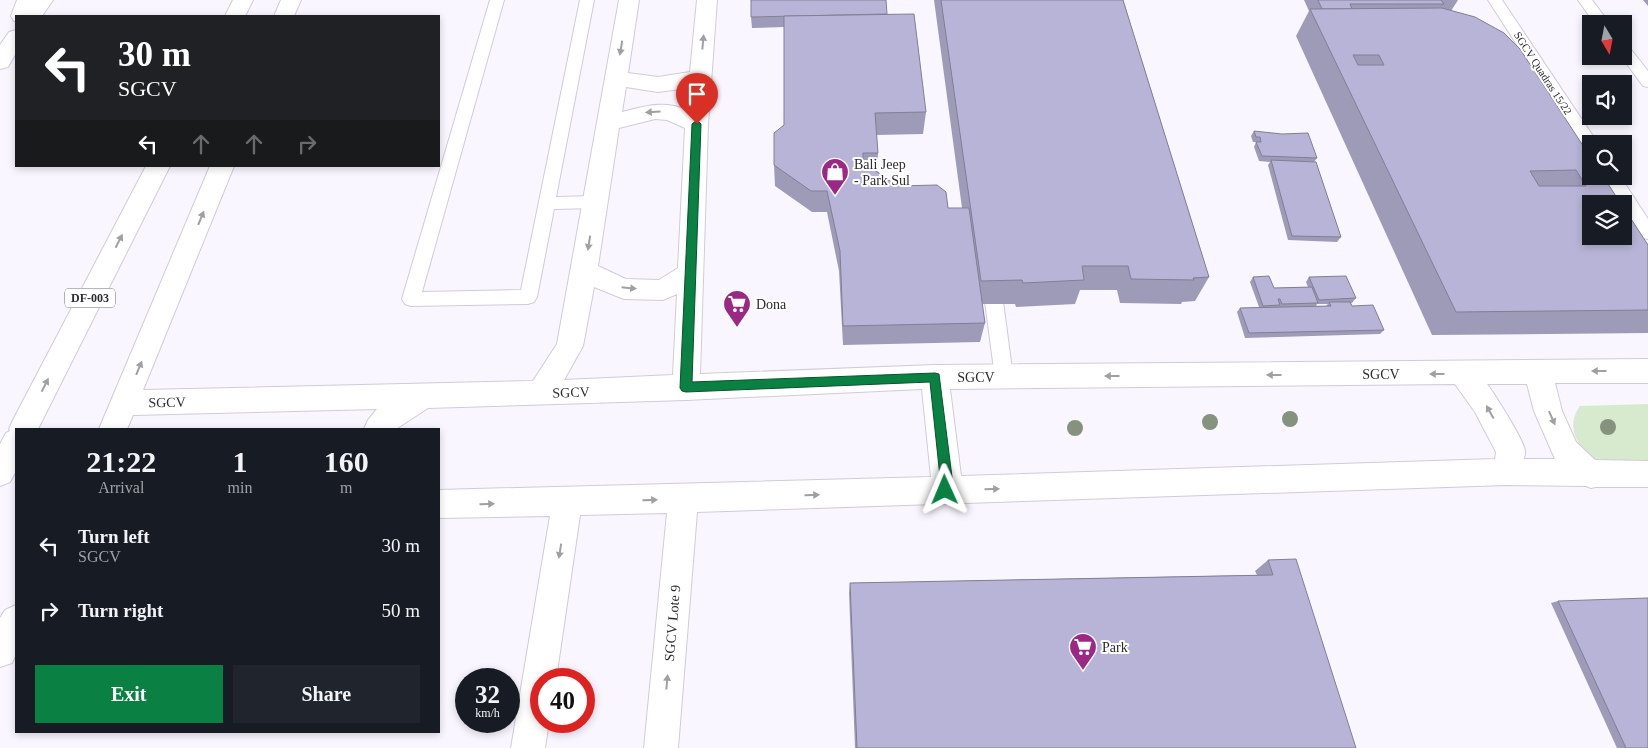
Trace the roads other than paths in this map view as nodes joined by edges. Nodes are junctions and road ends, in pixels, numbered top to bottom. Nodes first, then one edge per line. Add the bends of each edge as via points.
1 (27, 0) edge
2 (43, 0) edge
3 (243, 0) edge
4 (291, 0) edge
5 (497, 0) edge
6 (587, 0) edge
7 (629, 0) edge
8 (707, 0) edge
9 (1495, 0) edge
10 (1585, 0) edge
11 (21, 15) edge
12 (32, 15) edge
13 (236, 15) edge
14 (284, 15) edge
15 (1596, 15) edge
16 (15, 37) edge
17 (1632, 61) edge
18 (0, 62) edge
19 (616, 77) junction
20 (700, 77) junction
21 (1648, 82) edge
22 (609, 122) junction
23 (697, 124) junction
24 (1584, 135) edge
25 (157, 167) edge
26 (222, 167) edge
27 (596, 202) junction
28 (546, 203) junction
29 (1632, 212) edge
30 (1648, 232) edge
31 (988, 258) edge
32 (584, 271) junction
33 (690, 274) junction
34 (1648, 371) edge
35 (1538, 372) junction
36 (1463, 374) junction
37 (935, 377) junction
38 (1004, 377) junction
39 (686, 388) junction
40 (541, 393) junction
41 (424, 396) junction
42 (125, 403) junction
43 (24, 428) edge
44 (112, 428) edge
45 (379, 428) edge
46 (15, 444) edge
47 (1506, 472) junction
48 (0, 473) edge
49 (1648, 474) edge
50 (1590, 475) junction
51 (945, 490) junction
52 (683, 499) junction
53 (567, 502) junction
54 (440, 504) edge
55 (15, 623) edge
56 (0, 651) edge
57 (665, 741) edge
58 (528, 748) edge

1 - 11 main road
2 - 12 main road
3 - 13 main road
4 - 14 main road
5 - 28 lane via 411,299 528,297
6 - 28 lane
7 -> 19 main road
20 -> 8 main road
9 - 24 lane, SGCV Quadras 15/22
10 - 15 lane
16 - 18 main road
17 - 21 lane
19 - 20 main road via 660,86
19 - 22 main road
20 - 23 main road
23 -> 22 main road via 671,112 655,111
22 - 27 main road
23 - 33 main road
43 -> 25 main road, DF-003
42 -> 26 main road
27 - 28 lane
27 -> 32 main road
29 - 30 lane
31 - 38 lane
32 -> 33 main road via 624,289 662,290
32 - 40 main road via 570,346
33 - 39 main road
34 -> 35 main road, SGCV
35 - 36 main road, SGCV
35 -> 50 main road via 1548,410 1566,451
36 -> 38 main road, SGCV
47 -> 36 main road via 1511,451 1485,404
37 - 38 main road, SGCV
37 - 39 main road, SGCV
37 - 51 main road
39 - 40 main road, SGCV
40 - 41 main road, SGCV
41 - 42 main road, SGCV
41 - 45 main road via 388,417
42 - 44 main road
46 - 48 main road
47 - 50 main road
51 -> 47 main road
49 - 50 main road
52 -> 51 main road
53 -> 52 main road
57 -> 52 main road, SGCV Lote 9
54 -> 53 main road
53 -> 58 main road
55 - 56 main road

